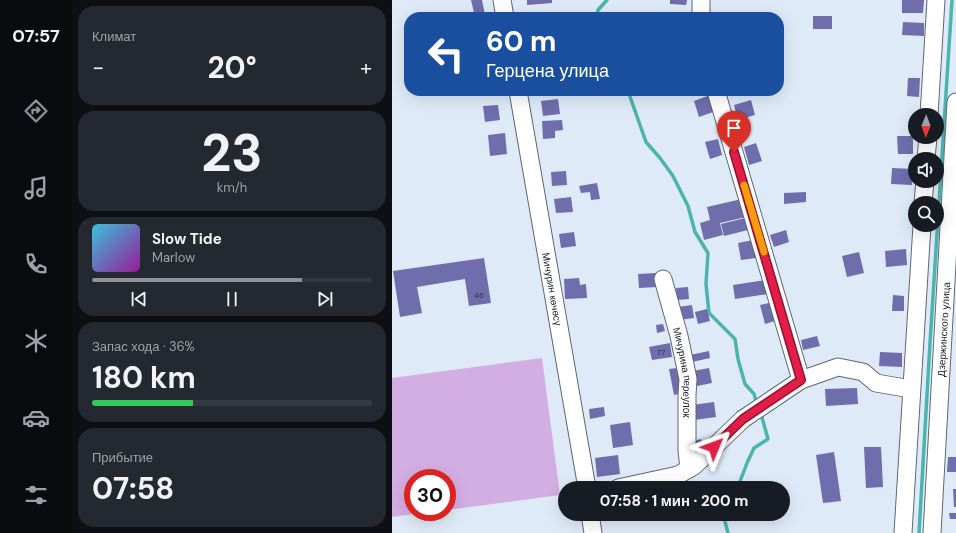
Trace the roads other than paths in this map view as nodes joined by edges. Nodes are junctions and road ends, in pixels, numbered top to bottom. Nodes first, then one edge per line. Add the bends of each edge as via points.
1 (502, 0) edge
2 (701, 0) edge
3 (936, 0) edge
4 (504, 12) edge
5 (701, 12) edge
6 (519, 96) edge
7 (717, 96) edge
8 (956, 102) edge
9 (929, 108) edge
10 (922, 232) edge
11 (663, 279) dead end
12 (801, 380) junction
13 (911, 389) junction
14 (688, 469) junction
15 (586, 481) edge
16 (650, 481) edge
17 (591, 521) edge
18 (593, 533) edge
19 (903, 533) edge
20 (932, 533) edge

1 - 4 street
2 - 5 street
3 - 9 street
6 - 15 street, Мичурин көчөсү
7 - 12 street
8 - 20 street, Дзержинского улица
10 - 13 street
11 - 14 street, Мичурина переулок via 688,379
12 - 13 street via 838,367 863,372 876,383
12 - 14 street via 743,419
13 - 19 street
14 - 16 street via 678,475
17 - 18 street

